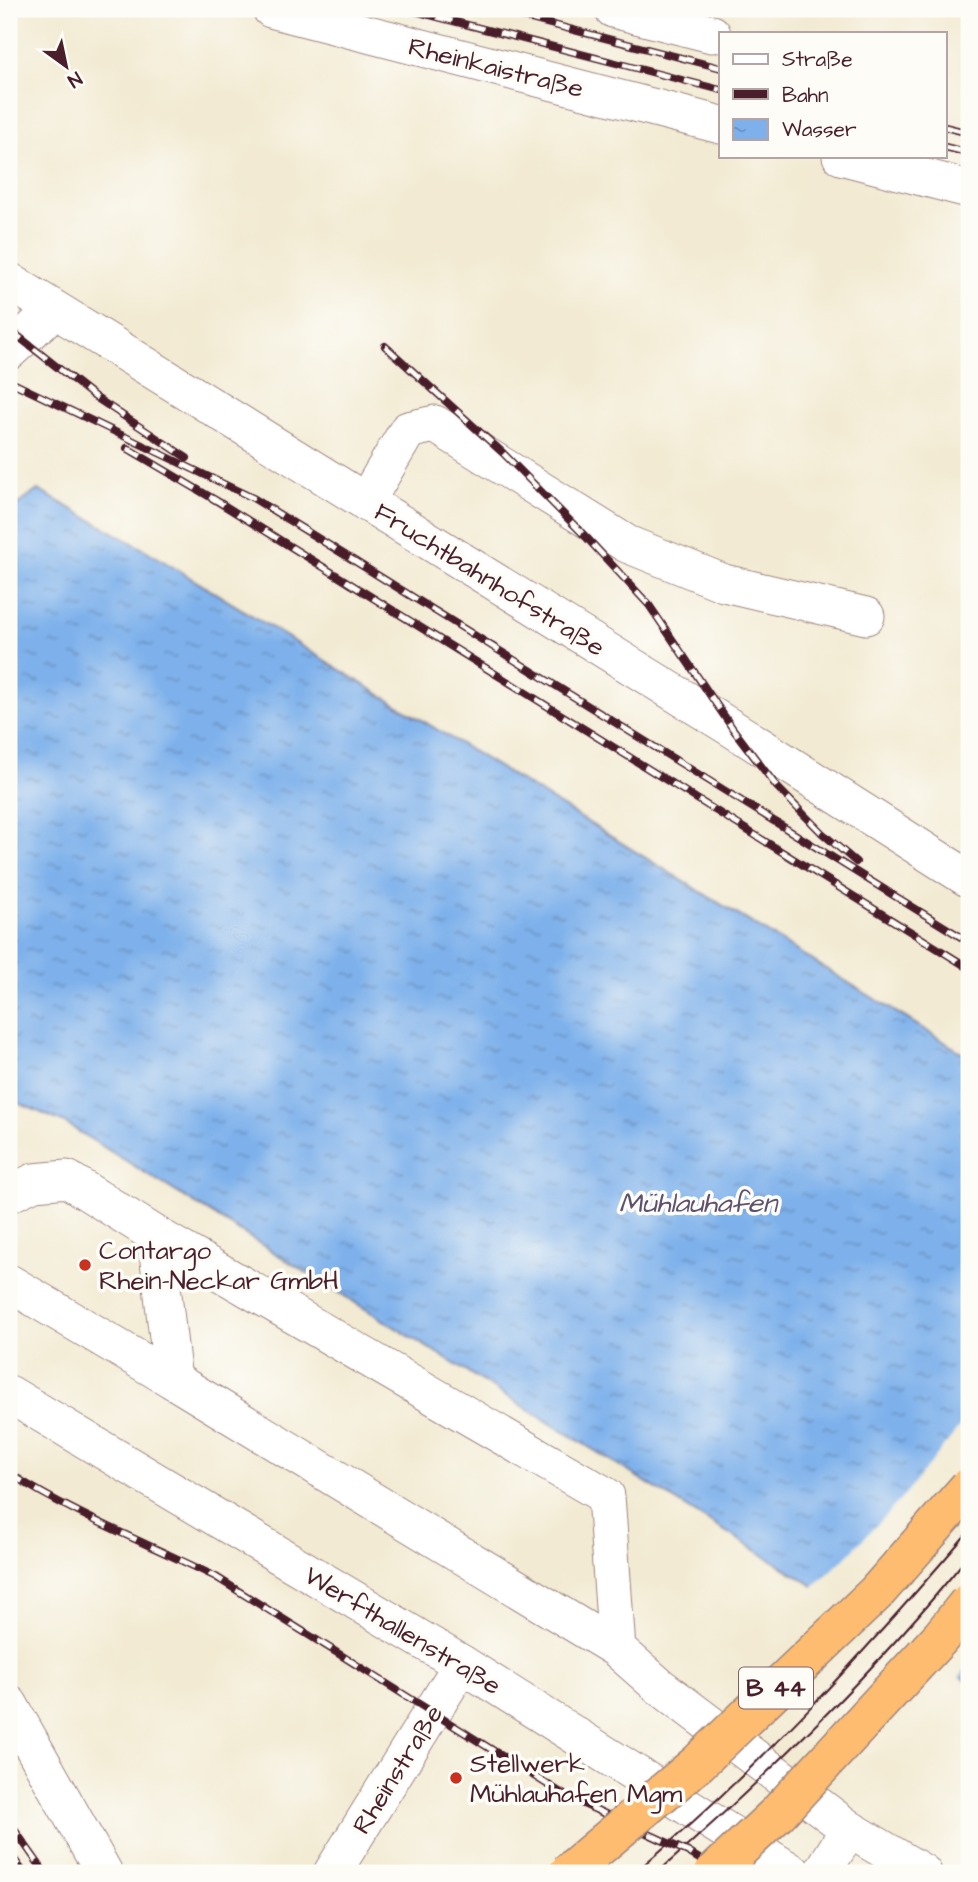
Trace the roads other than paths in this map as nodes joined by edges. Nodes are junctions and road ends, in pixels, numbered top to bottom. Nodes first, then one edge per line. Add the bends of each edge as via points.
1 (271, 9) edge
2 (612, 9) edge
3 (712, 34) dead end
4 (719, 124) edge
5 (849, 158) edge
6 (969, 189) edge
7 (9, 281) edge
8 (54, 310) junction
9 (9, 351) edge
10 (367, 503) junction
11 (866, 616) dead end
12 (969, 879) edge
13 (9, 1194) edge
14 (156, 1235) junction
15 (9, 1283) edge
16 (173, 1380) junction
17 (9, 1394) edge
18 (969, 1487) edge
19 (969, 1602) edge
20 (617, 1649) junction
21 (462, 1664) junction
22 (9, 1704) edge
23 (849, 1829) junction
24 (104, 1873) edge
25 (332, 1873) edge
26 (568, 1873) edge
27 (714, 1873) edge
28 (793, 1873) edge
29 (822, 1873) edge
30 (923, 1873) edge

1 - 4 street, Rheinkaistraße
2 - 3 street
5 - 6 street
7 - 8 street, Fruchtbahnhofstraße
8 - 9 street
8 - 10 street, Fruchtbahnhofstraße
10 - 11 street via 408,430 435,424 627,544 724,583
10 - 12 street, Fruchtbahnhofstraße
13 - 14 street via 34,1182 67,1179
14 - 16 street
14 - 20 street via 606,1496
15 - 16 street
16 - 20 street
17 - 21 street, Werfthallenstraße
18 - 26 highway, B 44, bridge via 876,1593 697,1764
19 - 27 highway, bridge via 778,1814
20 - 23 street
21 - 25 street, Rheinstraße
21 - 28 street, Werfthallenstraße
22 - 24 street
23 - 29 street
23 - 30 street

